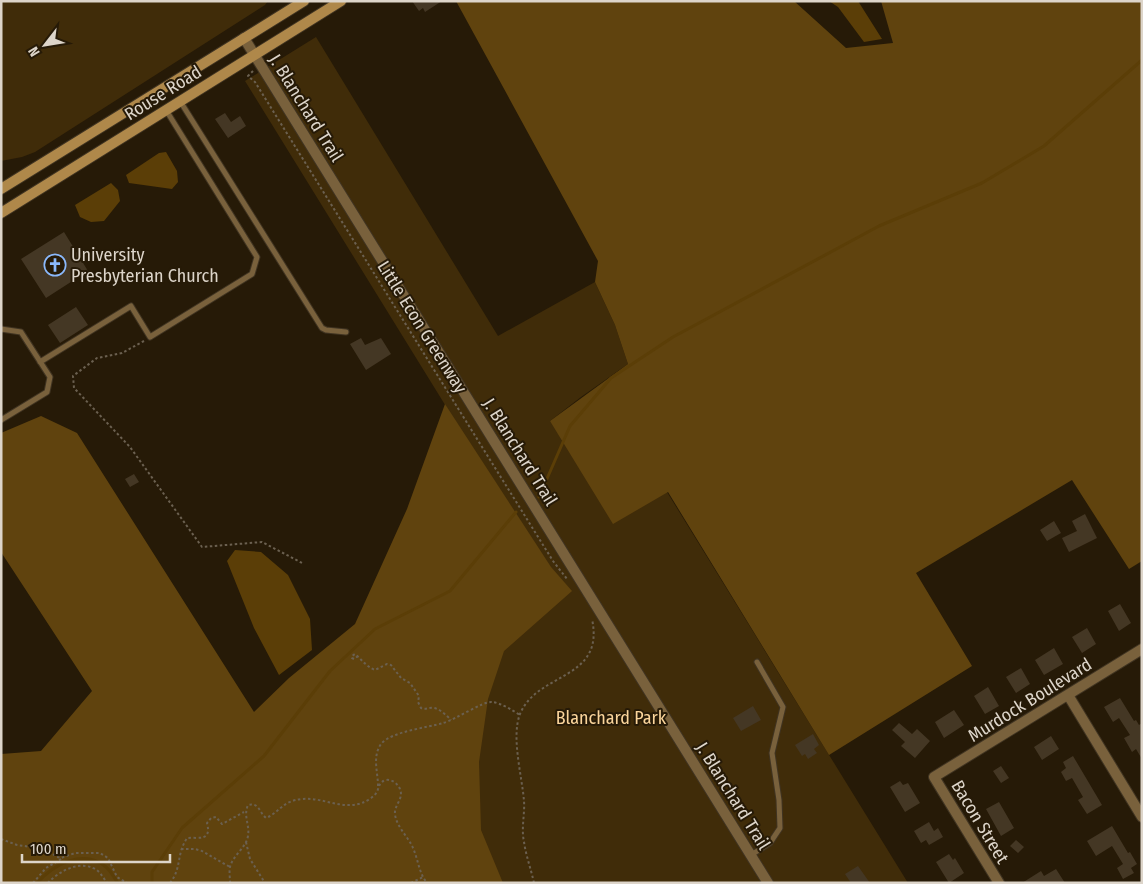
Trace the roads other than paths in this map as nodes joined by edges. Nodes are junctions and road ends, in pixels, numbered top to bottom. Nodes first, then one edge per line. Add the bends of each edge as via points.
1 (304, 1) edge
2 (341, 1) edge
3 (244, 38) junction
4 (255, 55) junction
5 (180, 101) junction
6 (166, 110) junction
7 (1, 189) edge
8 (1, 212) edge
9 (1, 329) edge
10 (346, 332) dead end
11 (40, 362) junction
12 (1, 420) edge
13 (1142, 650) edge
14 (758, 662) dead end
15 (1068, 696) junction
16 (934, 777) joint
17 (1142, 817) edge
18 (751, 855) junction
19 (768, 883) edge
20 (999, 883) edge

1 - 3 street, Rouse Road
2 - 4 street, Rouse Road
3 - 4 street, J. Blanchard Trail
3 - 7 street, Rouse Road
4 - 5 street, Rouse Road
4 - 18 street, J. Blanchard Trail
5 - 6 street, Rouse Road
5 - 10 lane via 322,328
6 - 8 street, Rouse Road
6 - 11 lane via 257,257 252,274 150,337 131,306
9 - 11 lane via 20,332
11 - 12 lane via 50,377 47,392
13 - 15 street, Murdock Boulevard
14 - 18 lane via 783,707 772,753 780,828 770,843
15 - 16 street, Murdock Boulevard
15 - 17 street
16 - 20 street, Bacon Street
18 - 19 street, J. Blanchard Trail

